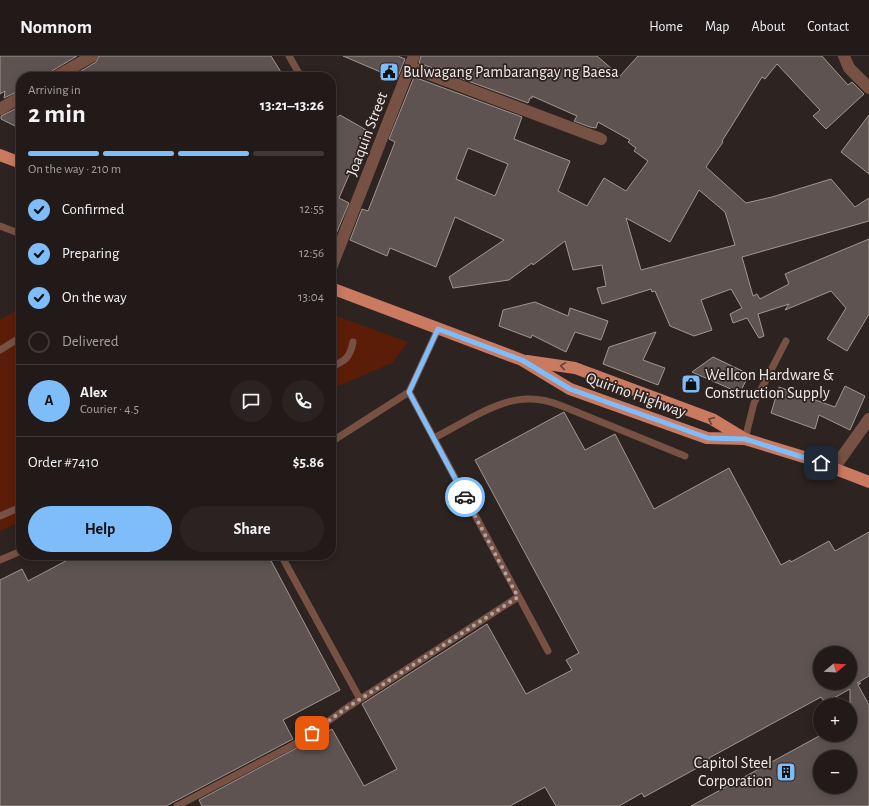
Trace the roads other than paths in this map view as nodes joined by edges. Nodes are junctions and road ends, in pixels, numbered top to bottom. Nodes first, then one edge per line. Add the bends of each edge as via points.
1 (92, 56) edge
2 (289, 56) edge
3 (844, 56) edge
4 (412, 61) edge
5 (65, 72) edge
6 (298, 72) edge
7 (869, 88) edge
8 (16, 100) edge
9 (0, 109) edge
10 (602, 139) dead end
11 (0, 155) edge
12 (16, 161) edge
13 (0, 226) edge
14 (16, 232) edge
15 (336, 255) edge
16 (336, 290) edge
17 (438, 329) junction
18 (16, 340) edge
19 (786, 341) dead end
20 (353, 342) dead end
21 (0, 350) edge
22 (522, 360) junction
23 (336, 365) edge
24 (409, 392) junction
25 (869, 419) edge
26 (434, 438) junction
27 (336, 439) edge
28 (745, 439) junction
29 (685, 456) dead end
30 (834, 468) junction
31 (869, 482) edge
32 (16, 509) edge
33 (0, 516) edge
34 (16, 553) edge
35 (0, 560) edge
36 (284, 560) edge
37 (518, 597) junction
38 (548, 651) dead end
39 (360, 699) junction
40 (177, 806) edge

1 - 5 street
2 - 6 lane
3 - 7 street via 849,68
4 - 10 street
4 - 15 street, Joaquin Street
8 - 9 street
11 - 12 main road
13 - 14 lane
16 - 17 main road, Quirino Highway
17 - 22 main road, Quirino Highway
17 - 24 lane
18 - 21 lane
19 - 28 lane via 754,402
20 - 23 lane via 351,353
28 -> 22 main road, Quirino Highway via 712,420 575,368
22 - 28 main road, Quirino Highway via 570,389 708,438
24 - 26 lane
24 - 27 lane
25 - 30 street
26 - 29 lane via 493,407 511,401 545,400
26 - 37 lane
28 - 30 main road, Quirino Highway
30 - 31 main road, Quirino Highway
32 - 33 lane
34 - 35 lane
36 - 39 lane
37 - 38 lane
37 - 39 lane
39 - 40 lane via 294,745

